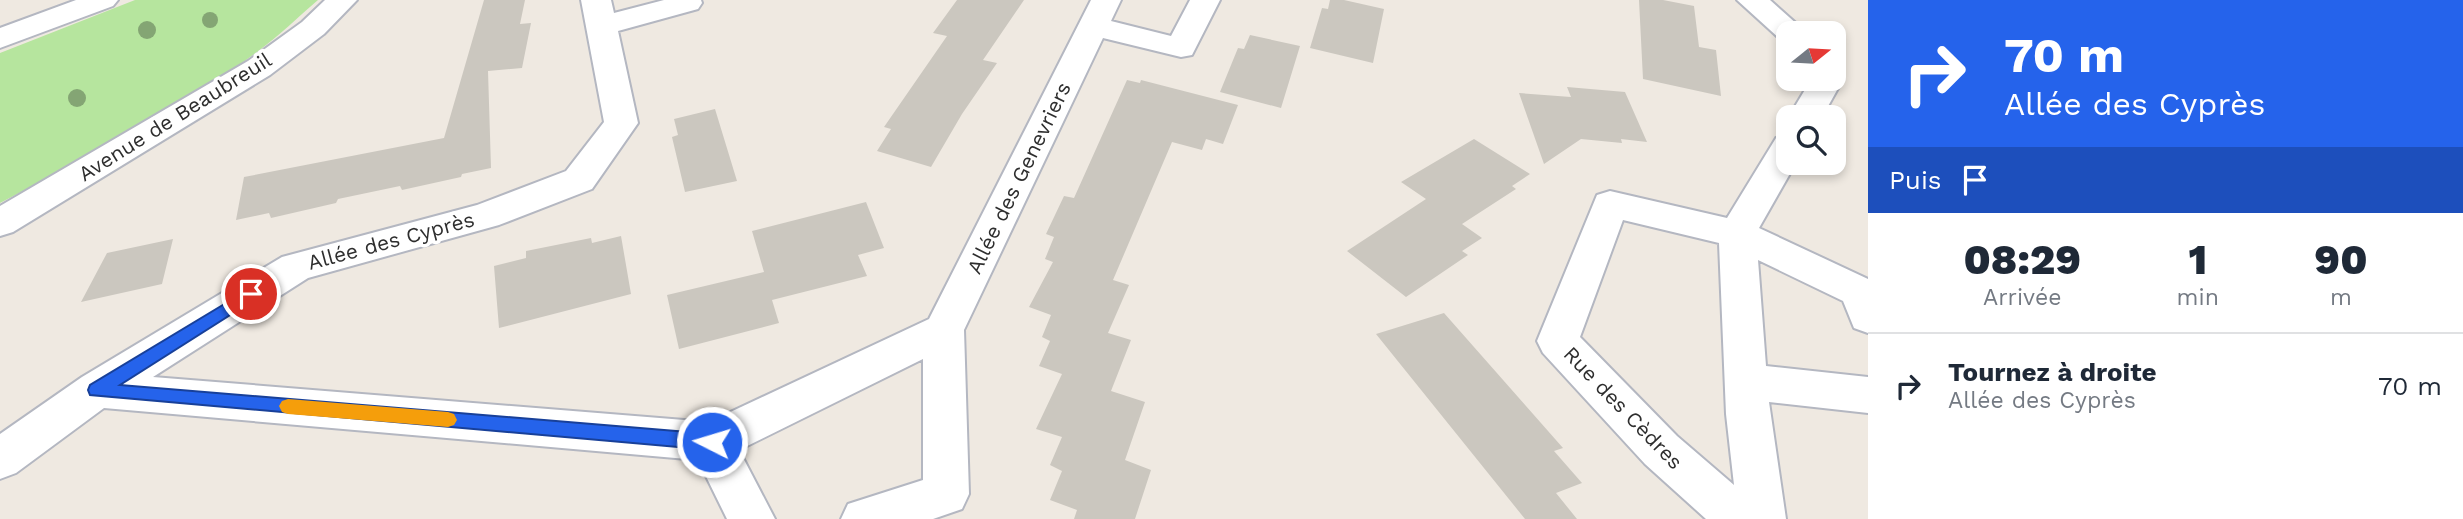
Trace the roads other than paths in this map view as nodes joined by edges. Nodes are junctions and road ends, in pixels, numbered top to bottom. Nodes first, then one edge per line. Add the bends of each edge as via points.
1 (103, 0) edge
2 (342, 0) edge
3 (686, 0) edge
4 (1205, 0) edge
5 (1752, 0) edge
6 (599, 13) edge
7 (1100, 13) edge
8 (1777, 21) edge
9 (0, 39) edge
10 (1776, 167) edge
11 (0, 223) edge
12 (1737, 234) junction
13 (1868, 317) edge
14 (944, 330) junction
15 (1747, 382) junction
16 (97, 390) junction
17 (1868, 395) edge
18 (712, 442) junction
19 (0, 460) edge
20 (751, 519) edge
21 (865, 519) edge
22 (1739, 519) edge
23 (1762, 519) edge

1 - 9 street
2 - 11 street, Avenue de Beaubreuil via 259,68
3 - 6 street, Allée des Cyprès
4 - 7 street, Allée des Genevriers via 1181,48
5 - 8 street
6 - 16 street, Allée des Cyprès via 621,123 579,180 486,216 296,267
7 - 14 street, Allée des Genevriers
10 - 12 street
12 - 13 street, Rue des Cèdres via 1860,292
12 - 15 street
12 - 22 street, Rue des Cèdres via 1610,204 1558,341 1661,450
14 - 18 street
14 - 21 street, Allée des Genevriers via 946,494
15 - 17 street
15 - 23 street
16 - 18 street
16 - 19 street, Allée des Cyprès
18 - 20 street

